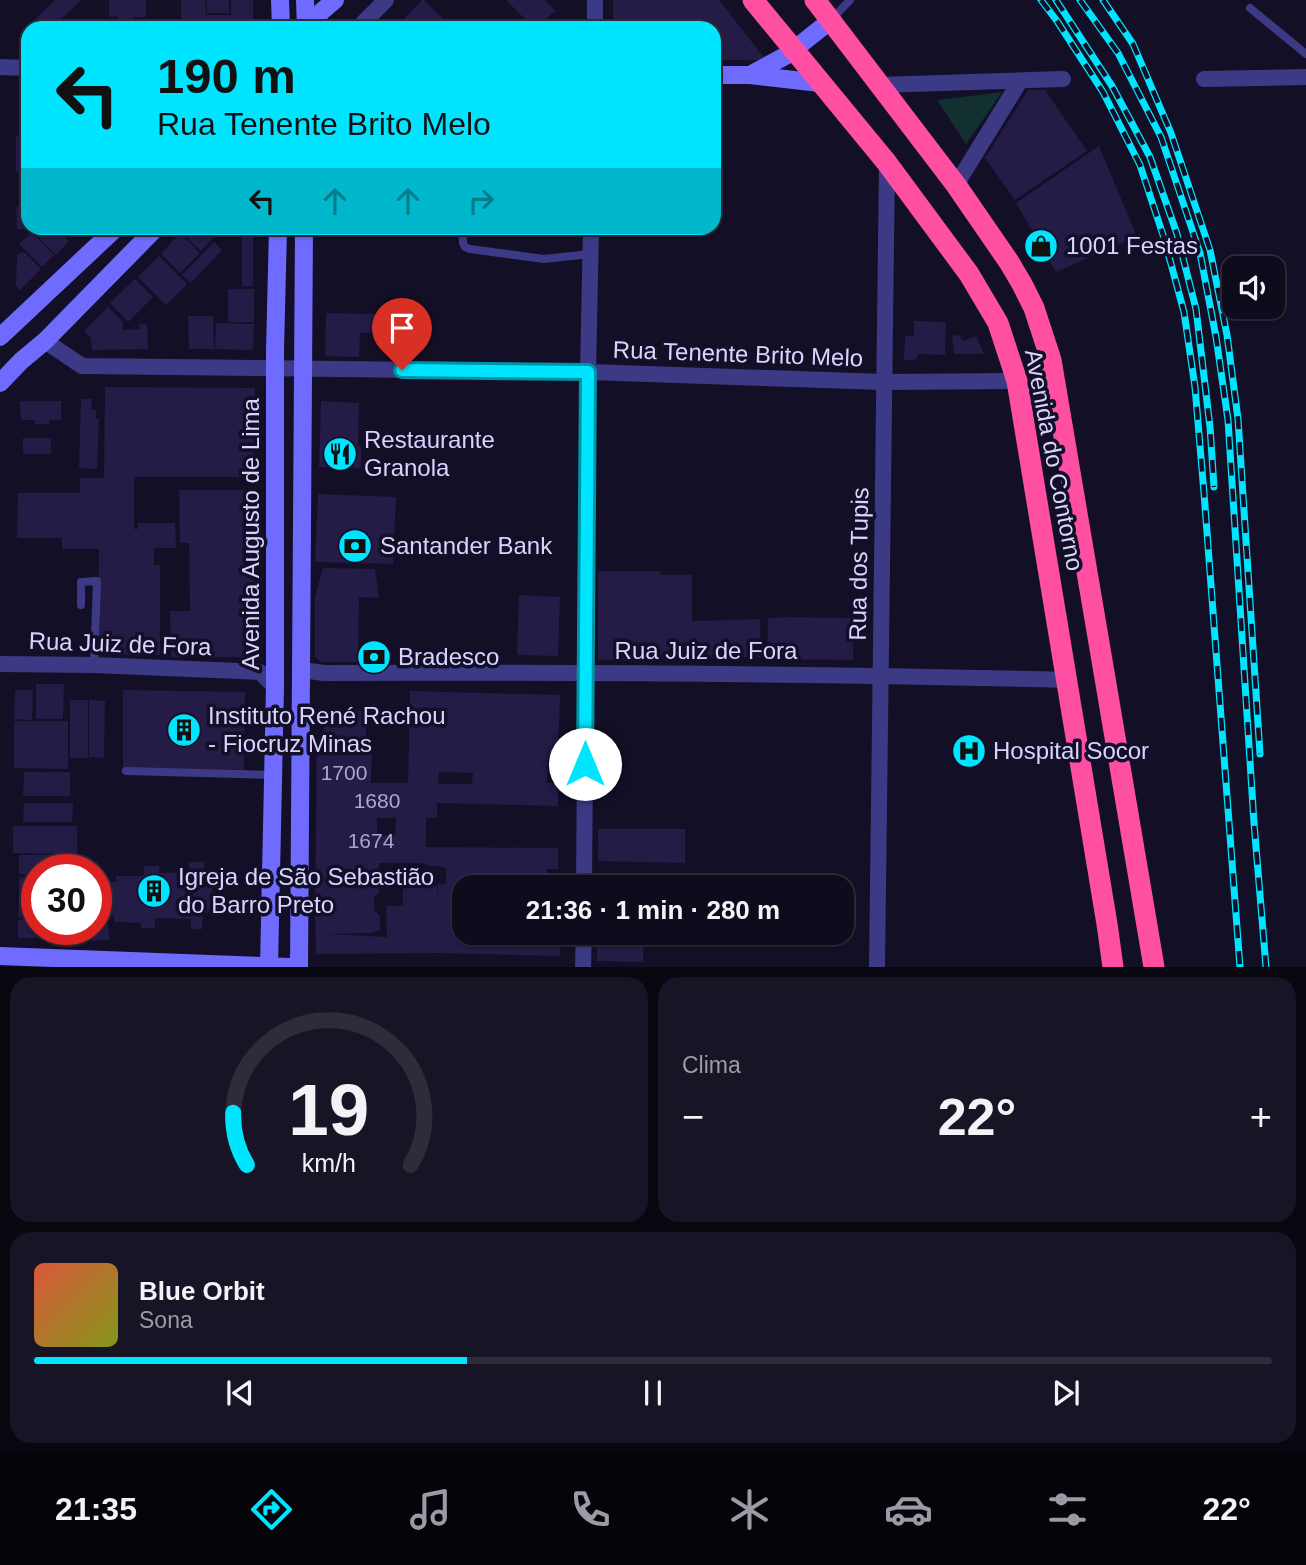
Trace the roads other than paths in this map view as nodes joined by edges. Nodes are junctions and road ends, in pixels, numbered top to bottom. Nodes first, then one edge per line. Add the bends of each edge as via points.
1 (281, 0) edge
2 (305, 0) edge
3 (335, 0) edge
4 (386, 0) edge
5 (595, 0) edge
6 (753, 0) edge
7 (813, 0) edge
8 (850, 0) edge
9 (1250, 8) dead end
10 (281, 21) edge
11 (307, 21) edge
12 (314, 21) edge
13 (365, 21) edge
14 (595, 21) edge
15 (830, 21) junction
16 (794, 50) junction
17 (1306, 54) edge
18 (0, 67) edge
19 (21, 68) edge
20 (721, 75) edge
21 (750, 75) junction
22 (1306, 77) edge
23 (1063, 79) dead end
24 (1204, 79) dead end
25 (1020, 81) junction
26 (820, 83) junction
27 (880, 85) junction
28 (887, 163) junction
29 (956, 185) junction
30 (109, 235) edge
31 (149, 235) edge
32 (278, 235) edge
33 (304, 235) edge
34 (462, 235) edge
35 (590, 235) edge
36 (590, 254) junction
37 (0, 337) edge
38 (45, 341) junction
39 (276, 368) junction
40 (303, 369) junction
41 (588, 372) junction
42 (1017, 381) junction
43 (884, 382) junction
44 (0, 383) edge
45 (81, 605) dead end
46 (0, 664) edge
47 (94, 665) junction
48 (302, 670) junction
49 (585, 673) junction
50 (881, 675) junction
51 (1067, 680) junction
52 (275, 687) junction
53 (126, 771) dead end
54 (274, 775) junction
55 (584, 875) edge
56 (584, 945) edge
57 (0, 956) edge
58 (269, 966) edge
59 (290, 967) edge
60 (299, 967) edge
61 (583, 967) edge
62 (877, 967) edge
63 (1113, 967) edge
64 (1154, 967) edge

1 - 10 main road
2 - 11 main road
3 - 12 main road
4 - 13 street
5 - 14 street
6 - 16 highway, Avenida do Contorno
7 - 15 highway, Avenida do Contorno
8 - 15 lane
9 - 17 lane
15 - 16 main road
15 - 27 highway, Avenida do Contorno
16 - 21 main road
16 - 26 highway, Avenida do Contorno
18 - 19 street
20 - 21 main road
21 - 26 main road
22 - 24 street
23 - 25 street
25 - 27 street
25 - 29 street
26 - 28 highway, Avenida do Contorno
27 - 29 highway, Avenida do Contorno
28 - 42 highway, Avenida do Contorno via 969,274 998,323
28 - 43 street, Rua dos Tupis
29 - 64 highway, Avenida do Contorno via 1022,284 1051,360
30 - 37 main road
31 - 38 main road
32 - 39 main road, Avenida Augusto de Lima
33 - 40 main road, Avenida Augusto de Lima
34 - 36 lane via 470,249 544,259
35 - 36 street
36 - 41 street
38 - 39 street, Rua Tenente Brito Melo via 82,366
38 - 44 main road
39 - 40 street, Rua Tenente Brito Melo
39 - 52 main road, Avenida Augusto de Lima
40 - 41 street, Rua Tenente Brito Melo
40 - 48 main road, Avenida Augusto de Lima
41 - 43 street, Rua Tenente Brito Melo
41 - 49 street
42 - 43 street, Rua Tenente Brito Melo
42 - 51 highway, Avenida do Contorno
43 - 50 street, Rua dos Tupis
45 - 47 lane via 81,582 97,581
46 - 47 street, Rua Juiz de Fora
47 - 52 street, Rua Juiz de Fora via 260,672
48 - 49 street, Rua Juiz de Fora
48 - 60 main road, Avenida Augusto de Lima
49 - 50 street, Rua Juiz de Fora
49 - 55 street
50 - 51 street, Rua Juiz de Fora
50 - 62 street, Rua dos Tupis
51 - 63 highway, Avenida do Contorno
52 - 54 main road, Avenida Augusto de Lima
53 - 54 lane
54 - 58 main road, Avenida Augusto de Lima
56 - 61 street
57 - 58 main road
58 - 59 main road

